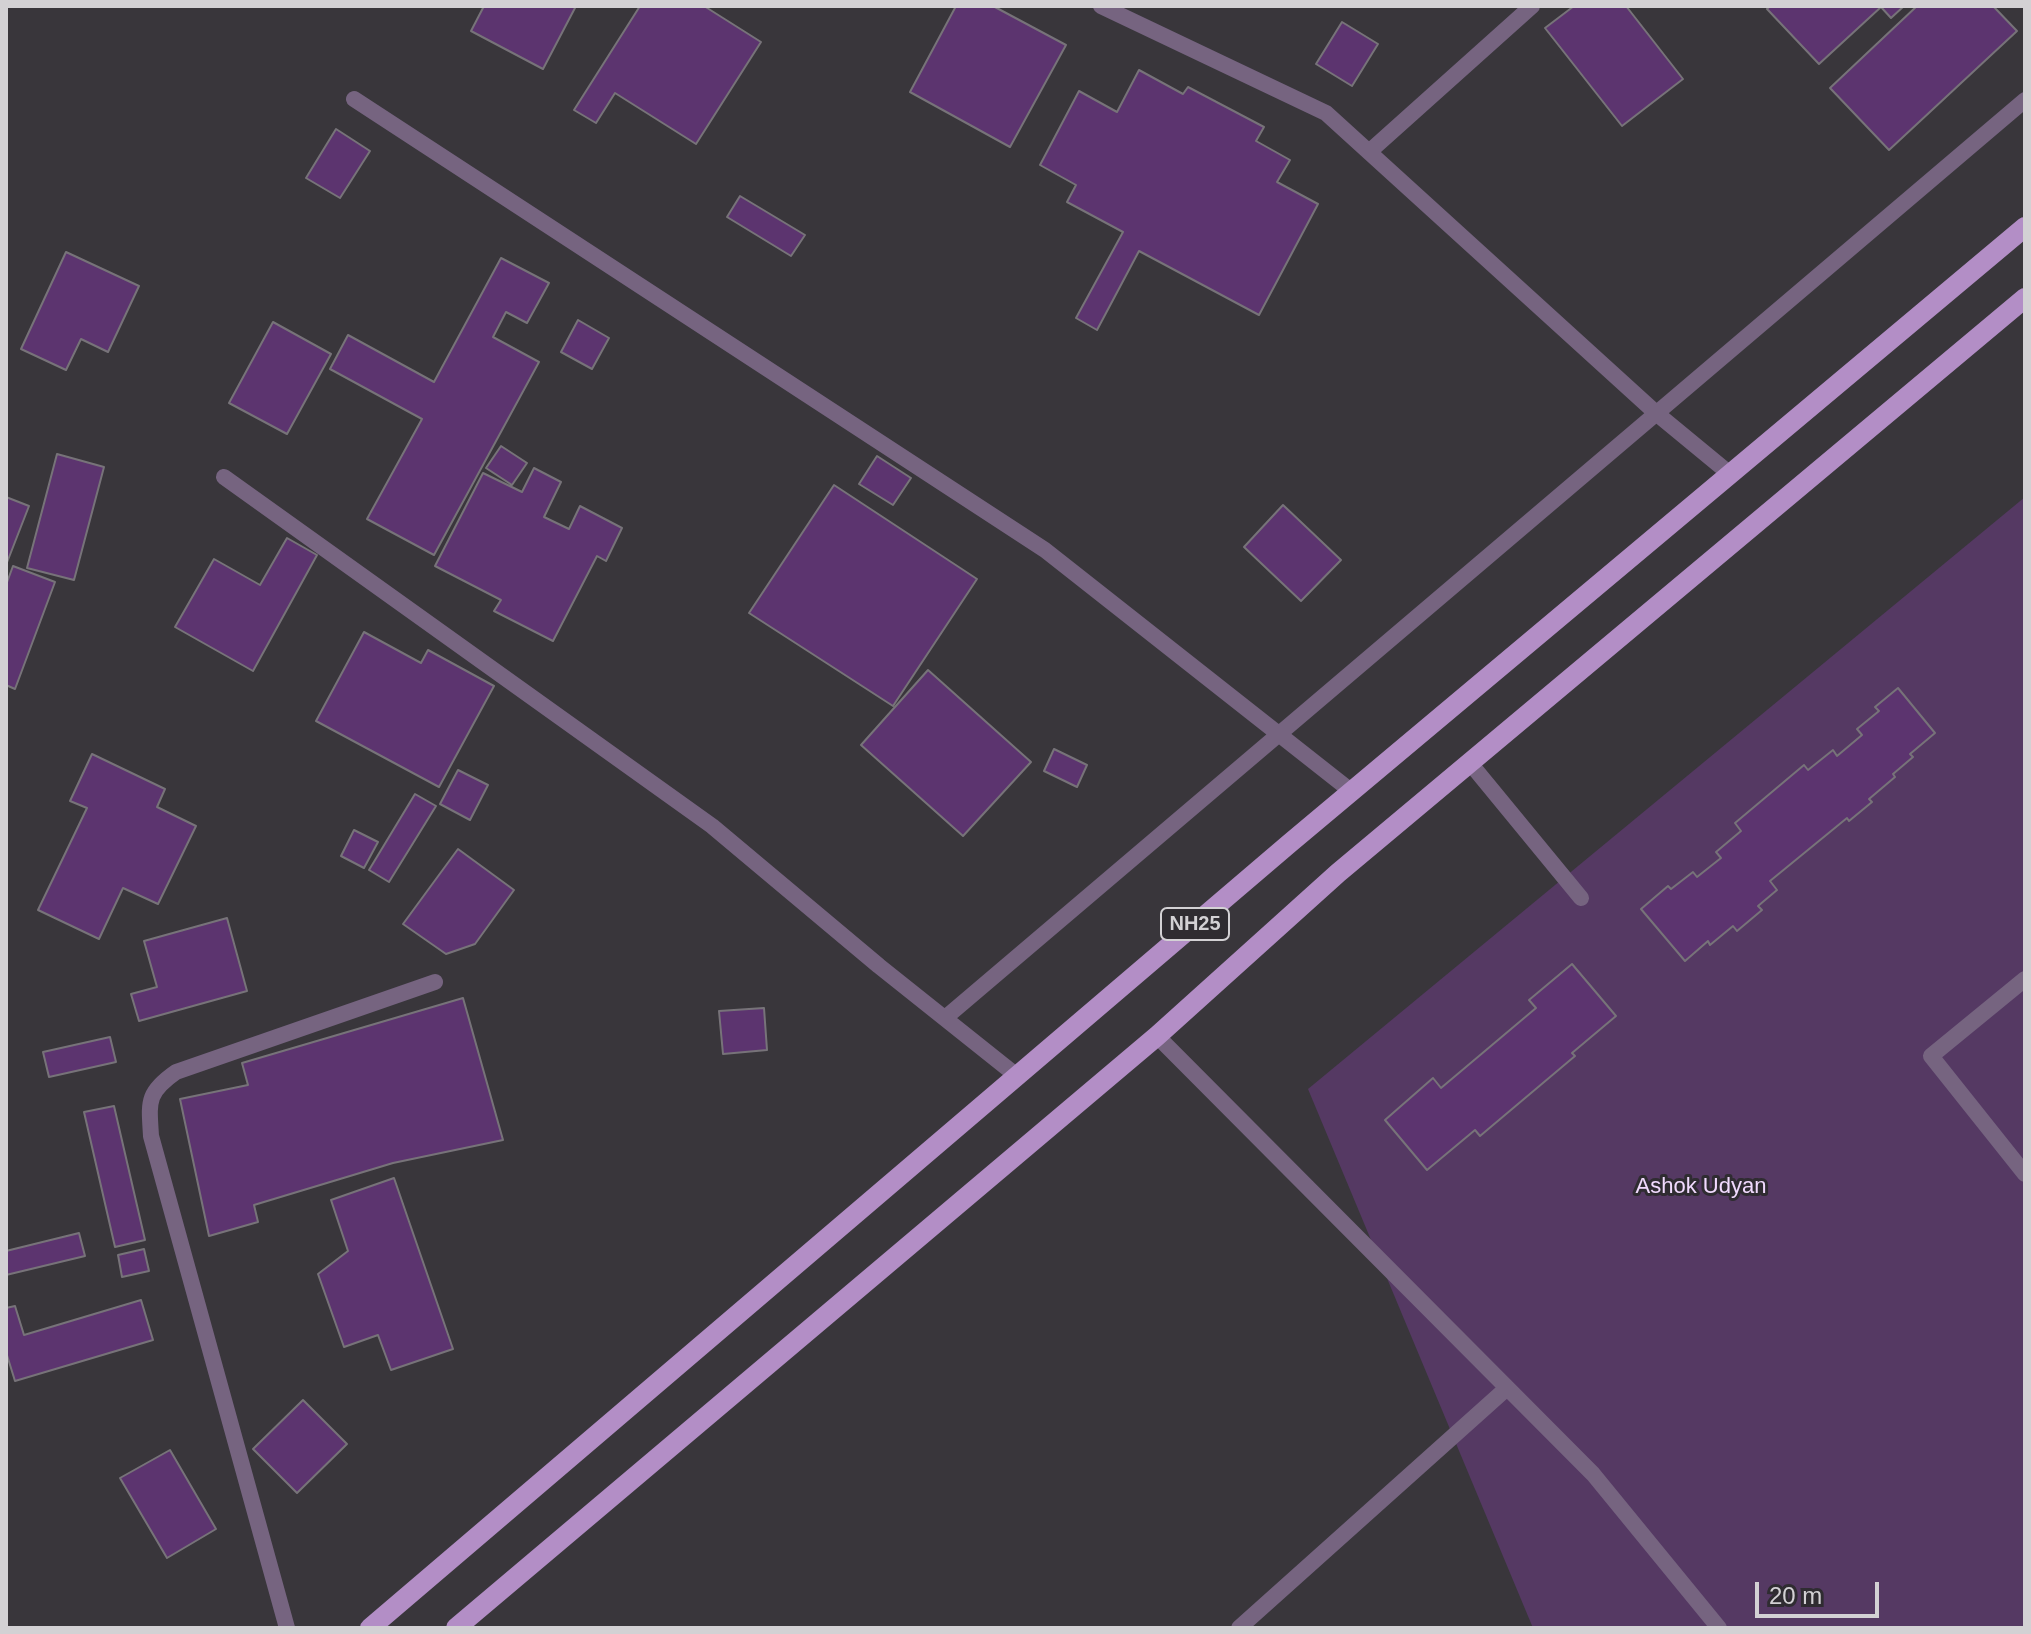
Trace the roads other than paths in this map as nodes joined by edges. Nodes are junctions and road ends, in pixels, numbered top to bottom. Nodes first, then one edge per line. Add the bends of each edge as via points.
1 (1101, 6) edge
2 (1532, 6) edge
3 (354, 99) dead end
4 (2025, 100) edge
5 (1369, 152) junction
6 (2025, 227) edge
7 (2025, 298) edge
8 (1656, 413) junction
9 (1730, 474) junction
10 (224, 477) dead end
11 (1279, 734) junction
12 (1470, 763) junction
13 (1351, 791) junction
14 (1581, 898) dead end
15 (2025, 979) edge
16 (435, 982) dead end
17 (945, 1018) junction
18 (1157, 1036) junction
19 (1017, 1076) junction
20 (2025, 1174) edge
21 (1507, 1388) junction
22 (287, 1628) edge
23 (370, 1628) edge
24 (456, 1628) edge
25 (1239, 1628) edge
26 (1719, 1628) edge

1 - 5 street via 1326,113
2 - 5 street
3 - 11 street via 1045,550
4 - 8 street
5 - 8 street
6 - 9 main road, NH25
7 - 12 main road, NH25
8 - 9 street
8 - 11 street
9 - 13 main road, NH25
10 - 17 street via 712,826
11 - 13 street
11 - 17 street
12 - 14 street
12 - 18 main road, NH25
13 - 19 main road, NH25
15 - 20 street via 1931,1056
16 - 22 street via 176,1072 157,1085 149,1105 151,1136
17 - 19 street
18 - 21 street
18 - 24 main road, NH25
19 - 23 main road, NH25
21 - 25 street
21 - 26 street via 1593,1474

